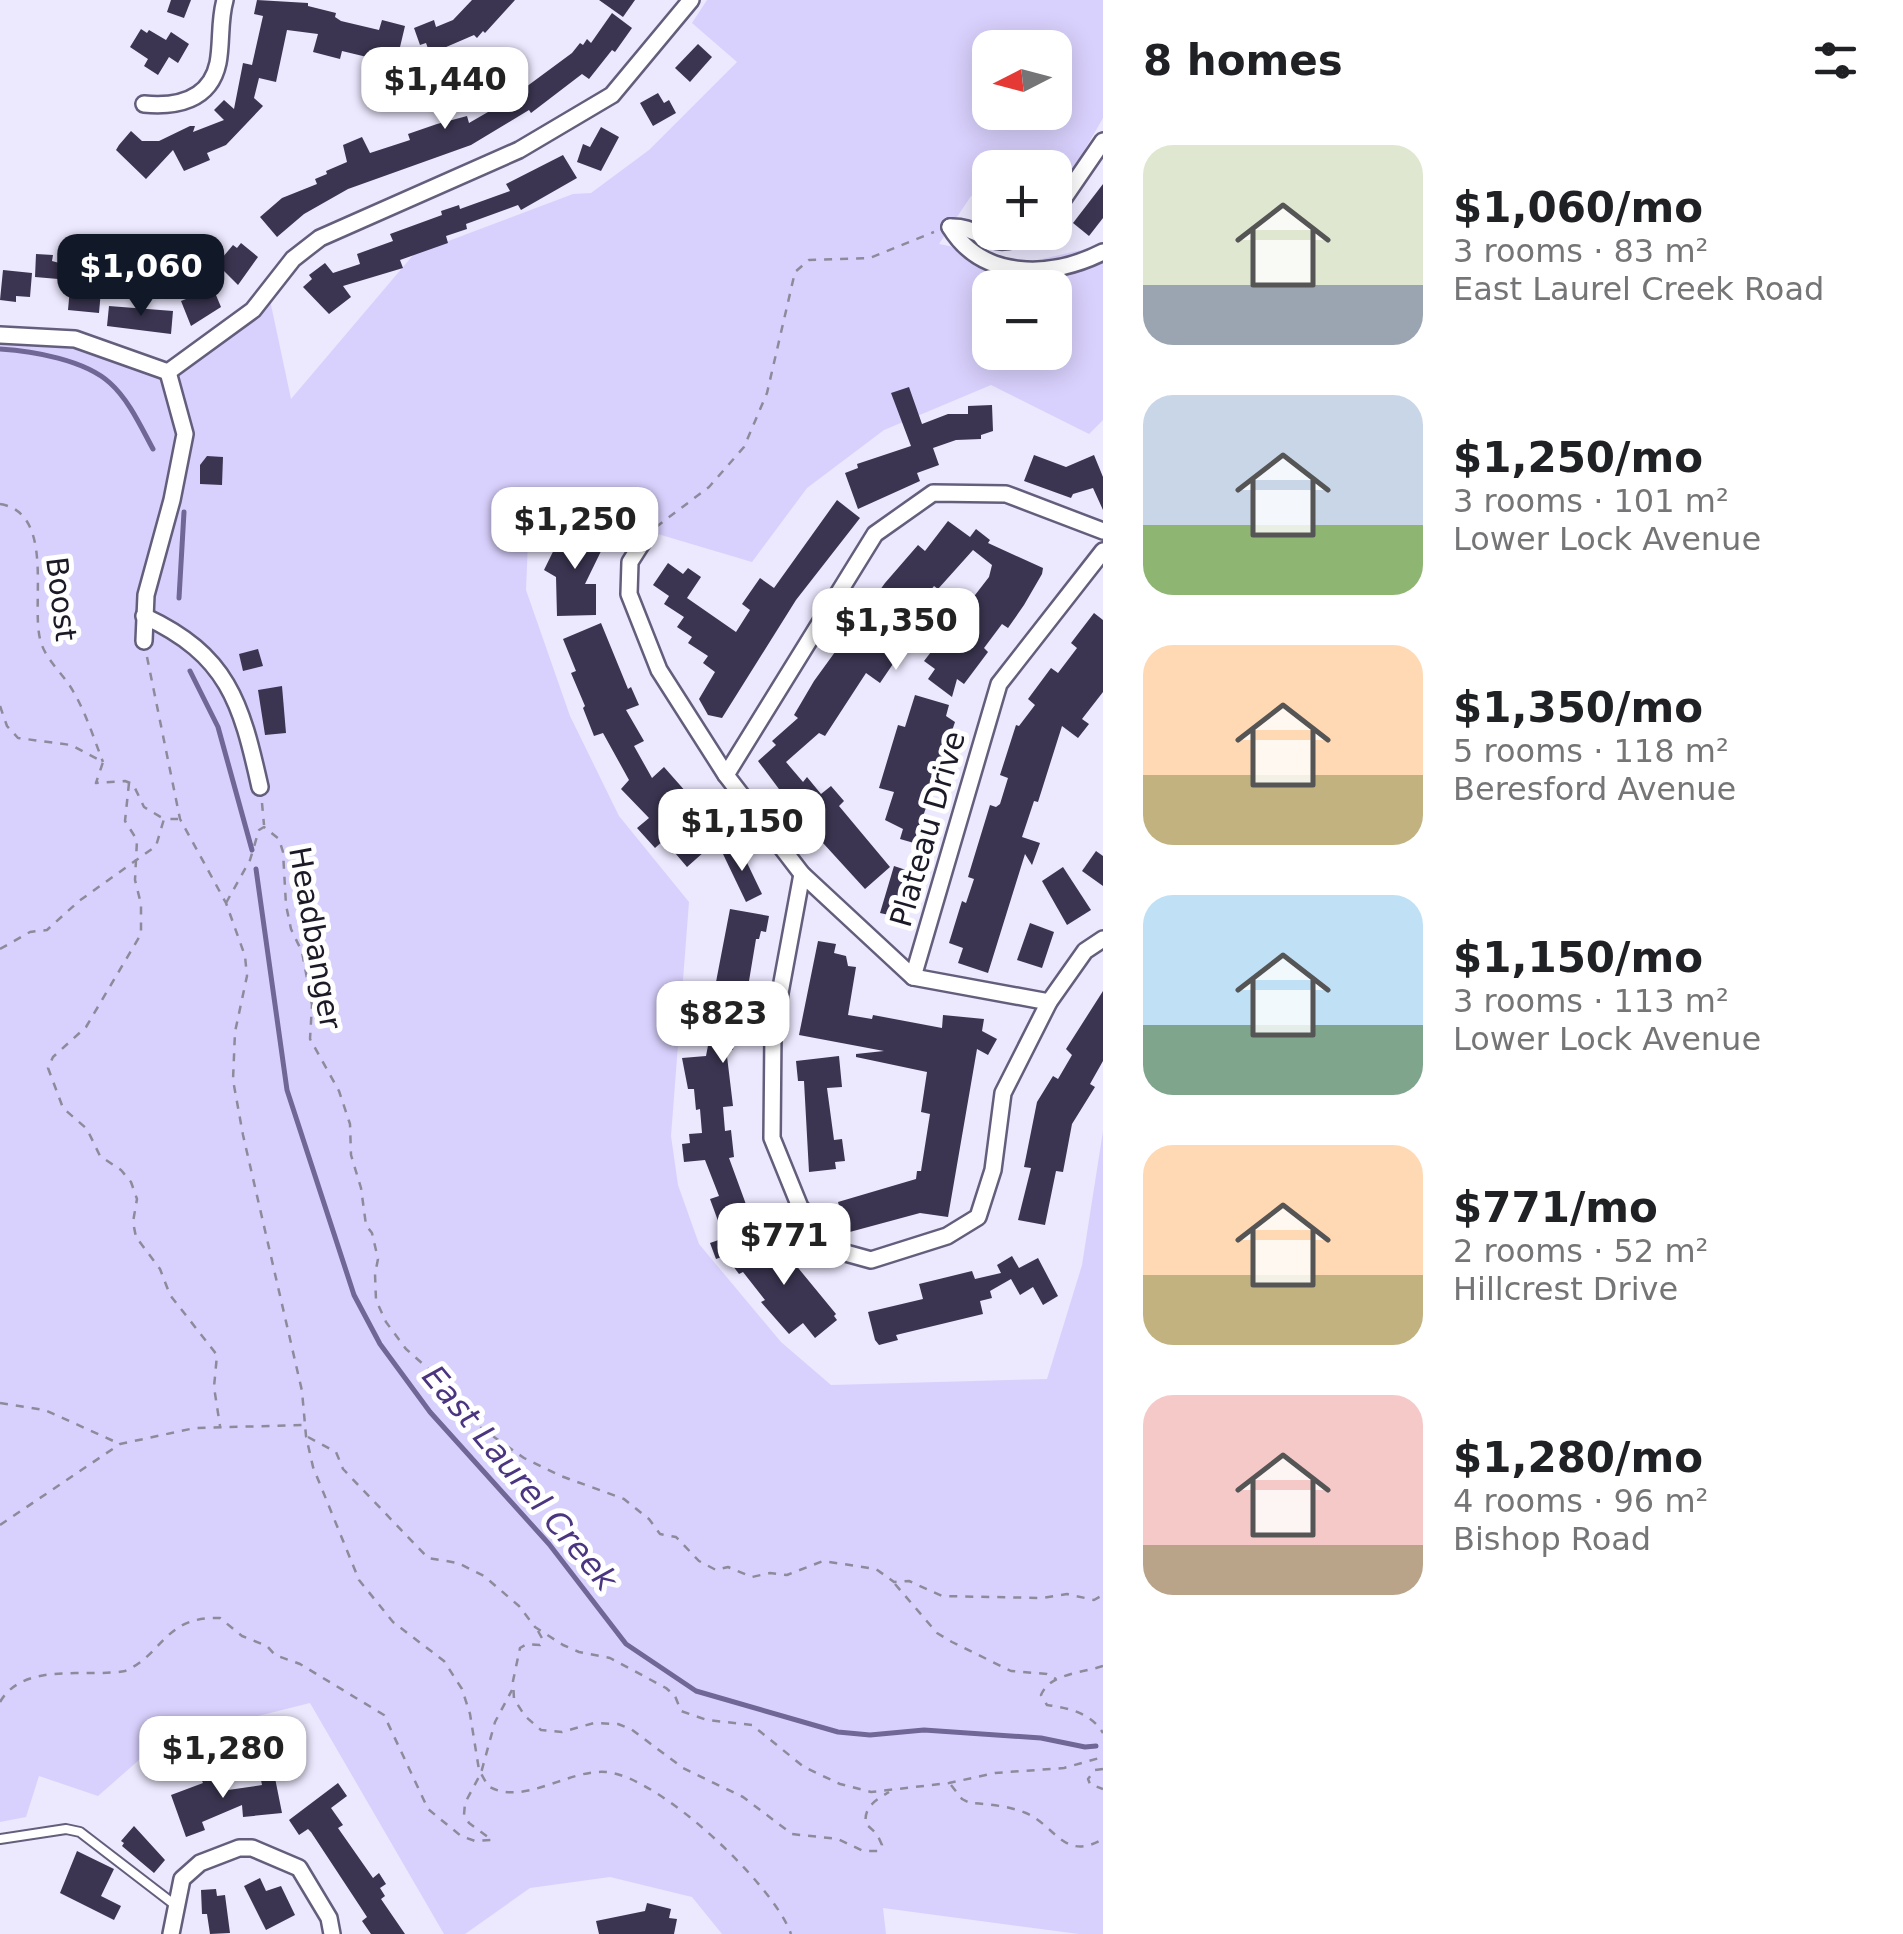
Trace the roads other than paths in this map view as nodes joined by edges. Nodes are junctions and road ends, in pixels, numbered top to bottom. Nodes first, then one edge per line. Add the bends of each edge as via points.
1 (225, 0) edge
2 (691, 0) edge
3 (144, 104) dead end
4 (1103, 141) edge
5 (1072, 186) edge
6 (972, 232) edge
7 (1103, 252) edge
8 (0, 335) edge
9 (168, 372) junction
10 (1103, 531) edge
11 (644, 540) road end
12 (1103, 552) edge
13 (144, 616) junction
14 (144, 641) road end
15 (726, 775) junction
16 (260, 787) road end
17 (802, 874) junction
18 (1103, 939) edge
19 (913, 978) junction
20 (1049, 1002) junction
21 (0, 1839) edge
22 (175, 1905) junction
23 (171, 1934) edge
24 (332, 1934) edge

1 - 3 street via 218,65 206,84 194,99 172,107
2 - 9 street via 612,95 520,150 320,238 293,259 253,310
4 - 5 street
6 - 7 street via 950,227 980,259 1029,272
8 - 9 street via 76,339
9 - 13 street via 185,434
10 - 15 street via 1006,494 932,493 876,534
11 - 15 street via 630,562 630,594 659,670
12 - 19 street, Plateau Drive via 1000,684
13 - 14 street
13 - 16 street via 208,659 233,691
15 - 17 street
17 - 19 street
17 - 20 street via 773,1031 772,1138 800,1207 842,1252 871,1260 947,1236 978,1217 993,1170 1004,1093
18 - 20 street via 1085,950
19 - 20 street
21 - 22 lane via 66,1828 80,1832
22 - 23 street
22 - 24 street via 191,1870 252,1848 300,1868

